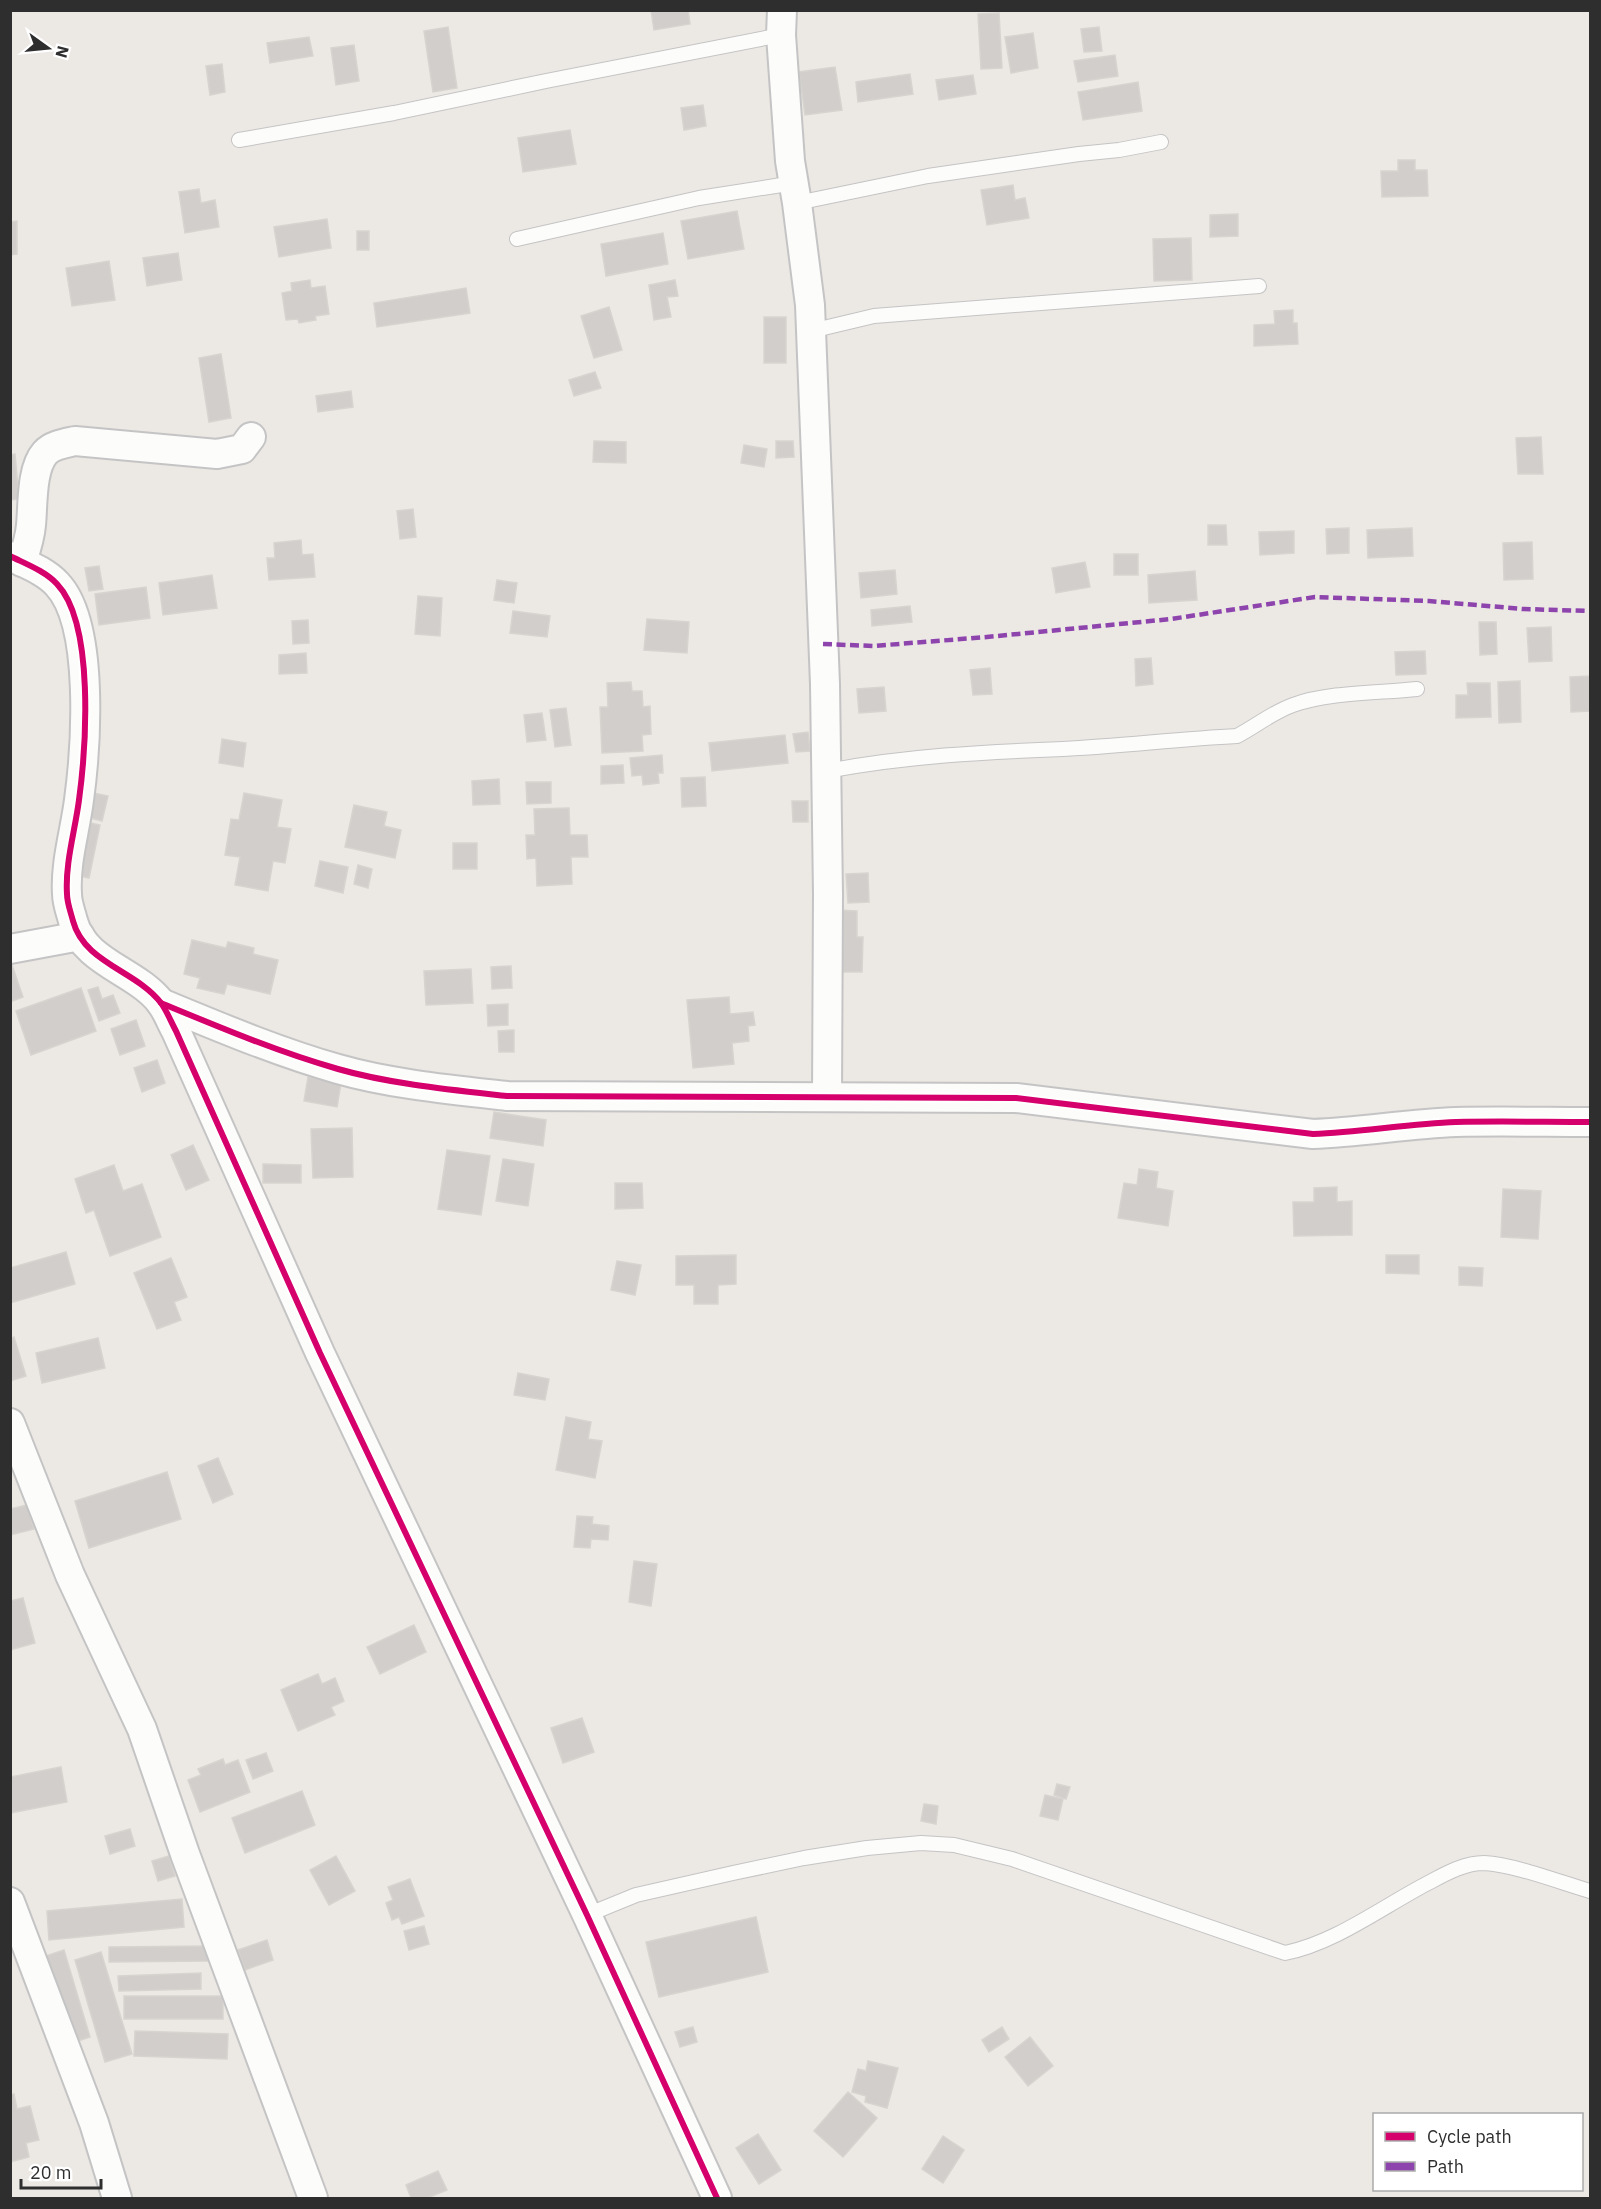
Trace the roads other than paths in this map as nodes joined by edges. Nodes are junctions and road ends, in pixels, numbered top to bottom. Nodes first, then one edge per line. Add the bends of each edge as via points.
1 (781, 22) edge
2 (239, 140) dead end
3 (1161, 142) dead end
4 (796, 193) junction
5 (517, 239) dead end
6 (1259, 286) dead end
7 (811, 331) junction
8 (251, 437) dead end
9 (16, 559) edge
10 (1417, 689) dead end
11 (827, 771) junction
12 (80, 936) junction
13 (10, 949) edge
14 (161, 1003) junction
15 (827, 1097) junction
16 (1590, 1122) edge
17 (10, 1424) edge
18 (1590, 1891) edge
19 (10, 1902) edge
20 (587, 1915) junction
21 (117, 2199) edge
22 (313, 2199) edge
23 (717, 2199) edge

1 - 2 lane via 546,81
1 - 4 street via 790,161
3 - 4 lane
4 - 5 lane via 699,198
4 - 7 street
6 - 7 lane via 874,316
7 - 11 street
8 - 9 street via 242,449 217,454 75,441 47,451 38,465 32,526
9 - 12 street via 56,582 69,599 79,637 85,741 67,896
10 - 11 lane via 1294,704 1237,736 978,752 873,762
11 - 15 street
12 - 13 street
12 - 14 street via 99,957
14 - 15 street via 340,1070 448,1089 507,1096
14 - 20 street via 325,1364
15 - 16 street via 1016,1098 1313,1134 1456,1122
17 - 22 street via 70,1575 142,1729
18 - 20 lane via 1510,1868 1472,1864 1449,1872 1321,1943 1285,1953 1012,1859 954,1845 921,1843 804,1858 712,1877 636,1895
19 - 21 street via 94,2123
20 - 23 street

